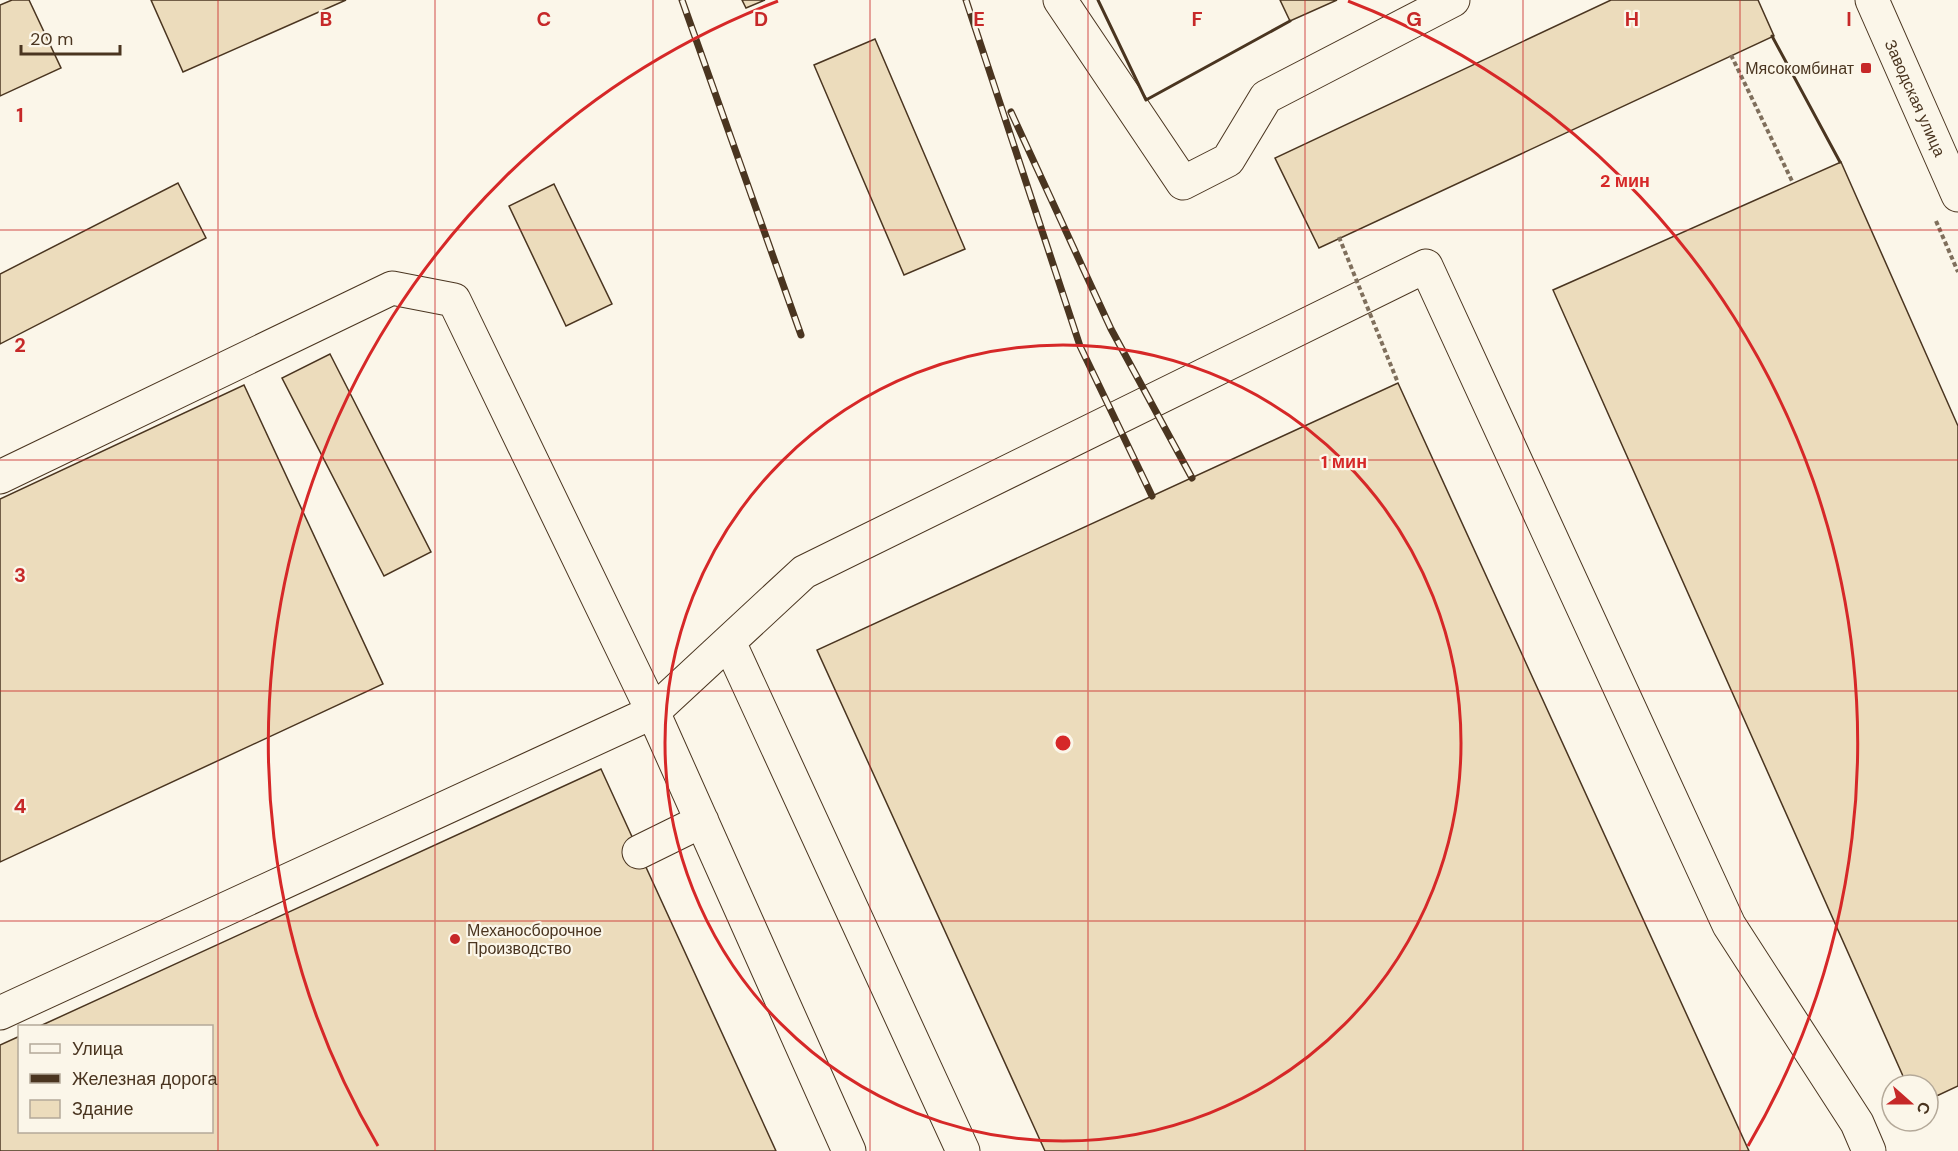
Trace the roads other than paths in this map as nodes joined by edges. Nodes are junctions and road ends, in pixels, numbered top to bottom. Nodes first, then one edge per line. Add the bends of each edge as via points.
1 (1060, 0) edge
2 (1453, 0) edge
3 (1872, 0) edge
4 (1958, 195) edge
5 (0, 477) edge
6 (729, 642) junction
7 (653, 712) junction
8 (702, 821) junction
9 (639, 852) dead end
10 (0, 1013) edge
11 (849, 1151) edge
12 (963, 1151) edge
13 (1869, 1151) edge

1 - 2 main road via 1183,183 1228,160 1266,97
3 - 4 main road, Заводская улица
5 - 7 main road via 392,288 454,300
6 - 7 main road
6 - 12 main road
6 - 13 main road via 804,572 1426,266 1729,925 1857,1123
7 - 8 main road
7 - 10 main road
8 - 9 main road
8 - 11 main road

